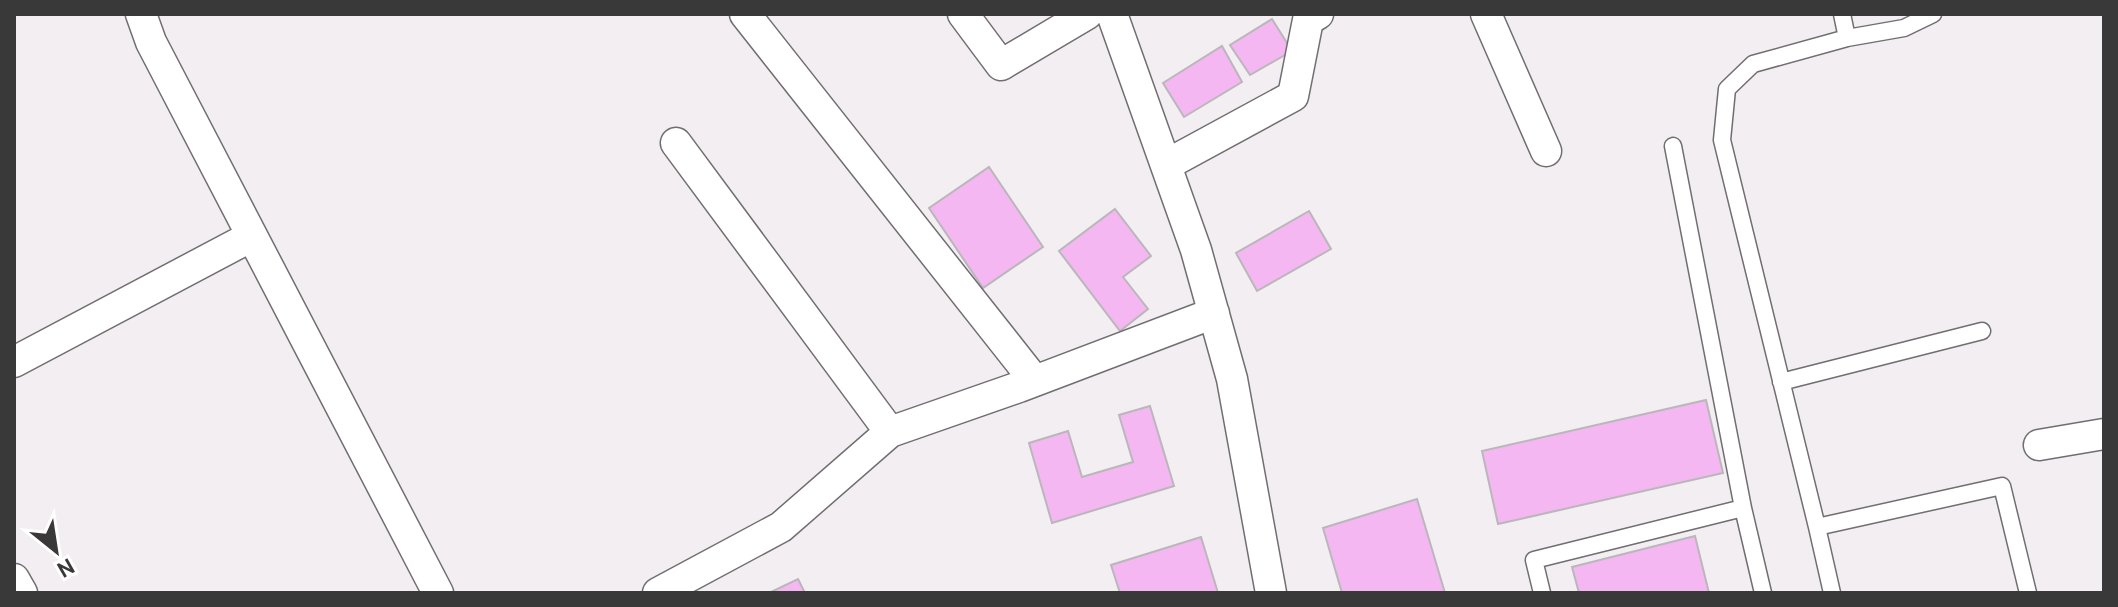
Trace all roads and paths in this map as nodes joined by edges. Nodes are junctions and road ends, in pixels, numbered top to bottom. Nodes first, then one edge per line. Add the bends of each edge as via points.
1 (141, 14) edge
2 (745, 14) edge
3 (963, 14) edge
4 (1087, 14) edge
5 (1112, 14) edge
6 (1318, 14) edge
7 (1486, 14) edge
8 (1842, 14) edge
9 (1933, 14) edge
10 (1847, 38) junction
11 (676, 143) dead end
12 (1673, 146) dead end
13 (1546, 151) dead end
14 (1166, 165) junction
15 (252, 236) junction
16 (1214, 313) junction
17 (1982, 331) dead end
18 (14, 362) edge
19 (1035, 381) junction
20 (1781, 382) junction
21 (890, 432) junction
22 (2104, 434) edge
23 (2039, 445) dead end
24 (1743, 508) junction
25 (1817, 527) junction
26 (14, 579) edge
27 (22, 593) edge
28 (438, 593) edge
29 (658, 593) edge
30 (1271, 593) edge
31 (1542, 593) edge
32 (1763, 593) edge
33 (1832, 593) edge
34 (2028, 593) edge

1 - 15 street
2 - 19 street
3 - 4 street via 1001,65
5 - 14 street
6 - 14 street via 1308,20 1293,96
7 - 13 street
8 - 10 lane
9 - 10 lane via 1904,28
10 - 20 lane via 1753,64 1727,89 1722,140
11 - 21 street
12 - 24 lane
14 - 16 street
15 - 18 street
15 - 28 street
16 - 19 street
16 - 30 street via 1232,379
17 - 20 lane
19 - 21 street
20 - 25 lane
21 - 29 street via 781,527
22 - 23 street
24 - 31 lane via 1534,560
24 - 32 lane
25 - 33 lane
25 - 34 lane via 2002,486
26 - 27 street

